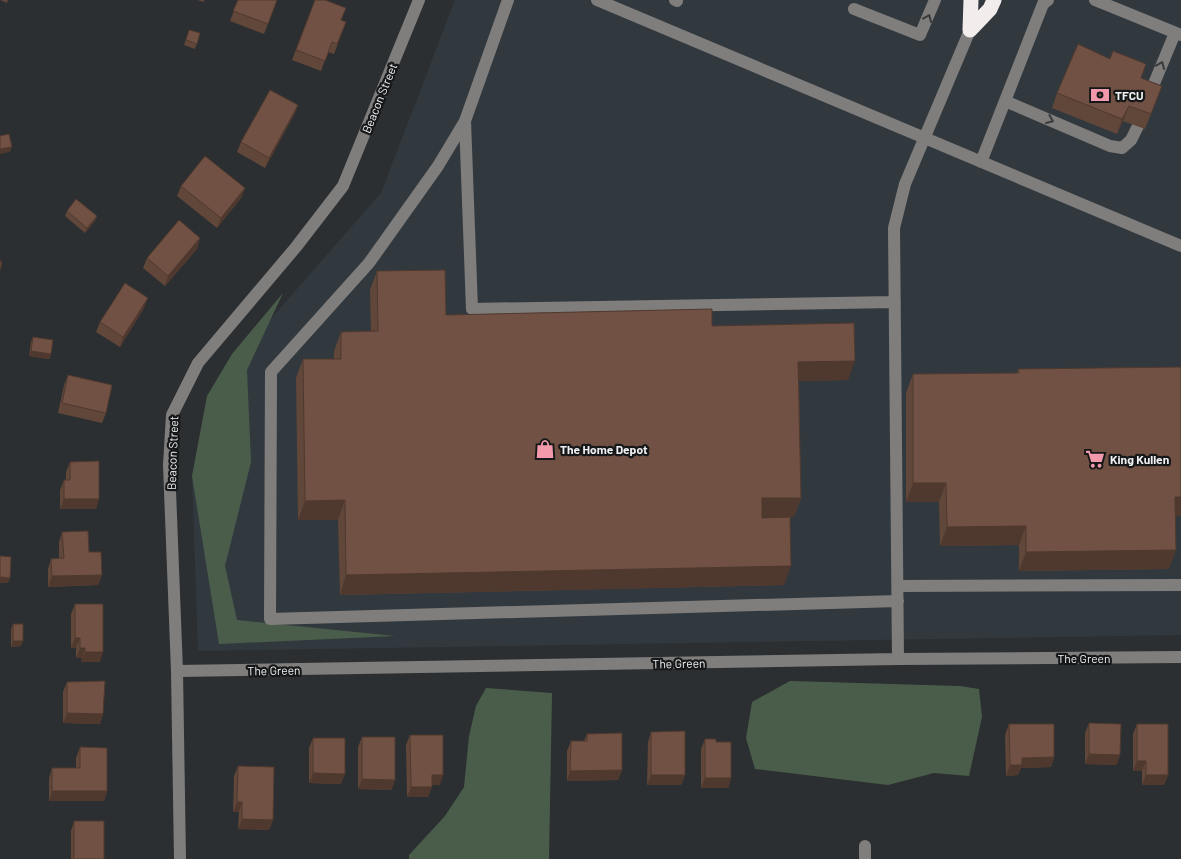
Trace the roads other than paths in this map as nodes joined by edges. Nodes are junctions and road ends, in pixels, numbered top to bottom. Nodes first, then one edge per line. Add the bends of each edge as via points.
1 (418, 0) edge
2 (508, 0) edge
3 (598, 0) edge
4 (935, 0) edge
5 (971, 0) edge
6 (994, 0) edge
7 (1048, 0) edge
8 (1095, 0) edge
9 (854, 9) dead end
10 (970, 30) junction
11 (1178, 34) edge
12 (1148, 98) edge
13 (1005, 101) junction
14 (465, 121) junction
15 (1138, 126) edge
16 (924, 138) junction
17 (981, 162) junction
18 (1181, 246) edge
19 (895, 302) junction
20 (1181, 585) edge
21 (898, 586) junction
22 (898, 601) junction
23 (1181, 657) edge
24 (898, 659) junction
25 (177, 671) junction
26 (180, 859) edge

1 - 25 street, Beacon Street via 343,186 198,364 172,415 169,465
2 - 14 street
3 - 16 street
9 -> 4 street via 920,35
5 - 10 highway
6 - 10 highway
7 - 13 street via 1043,4
8 - 11 street
10 - 16 street
12 -> 11 street
13 -> 15 street via 1110,146 1122,148 1132,140
13 - 17 street
14 - 19 street via 472,309
14 - 22 street via 438,166 369,263 271,372 270,619
16 - 17 street
16 - 19 street via 905,184 894,228
17 - 18 street
19 - 21 street via 900,380
20 - 21 street
21 - 22 street
22 - 24 street
23 - 24 street, The Green
24 - 25 street, The Green
25 - 26 street, Beacon Street

